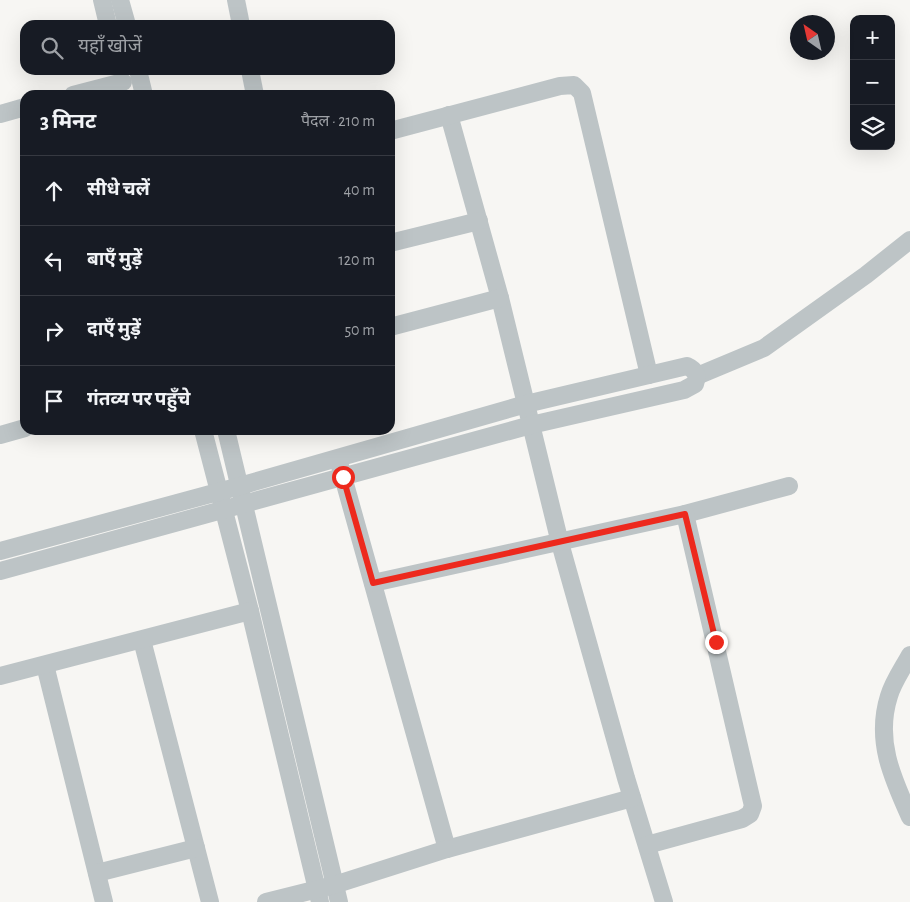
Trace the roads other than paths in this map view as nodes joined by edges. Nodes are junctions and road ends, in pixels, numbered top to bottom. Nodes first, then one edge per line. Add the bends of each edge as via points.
1 (102, 0) edge
2 (120, 0) edge
3 (236, 0) edge
4 (107, 20) edge
5 (126, 20) edge
6 (240, 20) edge
7 (139, 75) edge
8 (251, 75) edge
9 (123, 82) edge
10 (92, 90) edge
11 (143, 90) edge
12 (254, 90) edge
13 (20, 113) edge
14 (0, 114) edge
15 (449, 115) junction
16 (395, 130) edge
17 (479, 222) junction
18 (910, 240) edge
19 (395, 242) edge
20 (500, 298) junction
21 (395, 326) edge
22 (649, 375) junction
23 (697, 376) junction
24 (526, 404) junction
25 (531, 425) junction
26 (20, 429) edge
27 (0, 435) edge
28 (204, 435) edge
29 (227, 435) edge
30 (338, 458) junction
31 (343, 477) junction
32 (240, 486) junction
33 (789, 486) dead end
34 (219, 492) junction
35 (245, 504) junction
36 (223, 509) junction
37 (685, 514) junction
38 (560, 543) junction
39 (0, 552) edge
40 (0, 571) edge
41 (373, 583) junction
42 (250, 611) junction
43 (142, 640) junction
44 (910, 655) edge
45 (45, 665) junction
46 (0, 676) edge
47 (632, 798) junction
48 (910, 817) edge
49 (647, 845) junction
50 (196, 848) junction
51 (448, 849) junction
52 (97, 873) junction
53 (334, 885) junction
54 (318, 895) edge
55 (661, 901) edge
56 (104, 902) edge
57 (210, 902) edge
58 (266, 902) edge
59 (339, 902) edge

1 - 4 street
2 - 5 street
3 - 6 street
7 - 11 street
8 - 12 street
9 - 10 street
13 - 14 street
15 - 16 street
15 - 17 street
15 - 22 street via 560,86 574,85 582,94
17 - 19 street
17 - 20 street
18 - 23 street via 764,348
20 - 21 street
20 - 24 street
22 - 23 street via 687,366
22 - 24 street
23 - 25 street via 695,384 684,390
24 - 25 street
24 - 30 street
25 - 31 street
25 - 38 street
26 - 27 street
28 - 34 street
29 - 32 street
30 - 31 street
30 - 32 street
31 - 35 street
31 - 41 street
32 - 34 street
32 - 35 street
33 - 37 street
34 - 36 street
34 - 39 street
35 - 36 street
35 - 53 street
36 - 40 street
36 - 42 street
37 - 38 street
37 - 49 street via 753,806 750,814 742,819
38 - 41 street
38 - 47 street
41 - 51 street
42 - 43 street
42 - 54 street
43 - 45 street
43 - 50 street
44 - 48 street via 889,694 882,728 896,786
45 - 46 street
45 - 52 street
47 - 49 street
47 - 51 street
49 - 55 street
50 - 52 street
50 - 57 street
51 - 53 street
52 - 56 street
53 - 54 street
53 - 59 street
54 - 58 street

